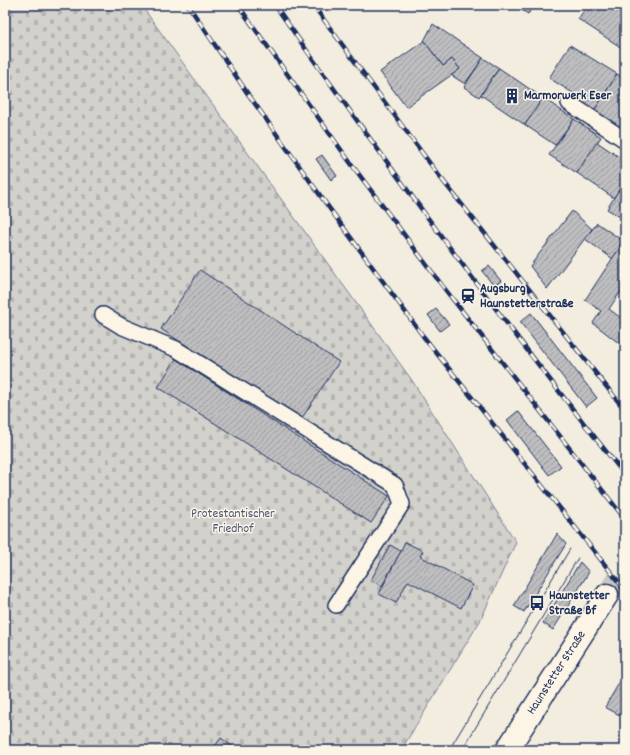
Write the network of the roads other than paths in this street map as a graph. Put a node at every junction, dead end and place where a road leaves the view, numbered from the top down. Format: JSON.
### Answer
{"nodes":[{"id":1,"x":569,"y":103,"type":"dead end"},
{"id":2,"x":625,"y":140,"type":"edge"},
{"id":3,"x":103,"y":315,"type":"dead end"},
{"id":4,"x":607,"y":595,"type":"tunnel mouth"},
{"id":5,"x":336,"y":605,"type":"dead end"},
{"id":6,"x":507,"y":750,"type":"edge"}],
"edges":[{"from":1,"to":2,"type":"lane"},
{"from":3,"to":5,"type":"lane"},
{"from":4,"to":6,"type":"main road","name":"Haunstetter Straße"}]}
